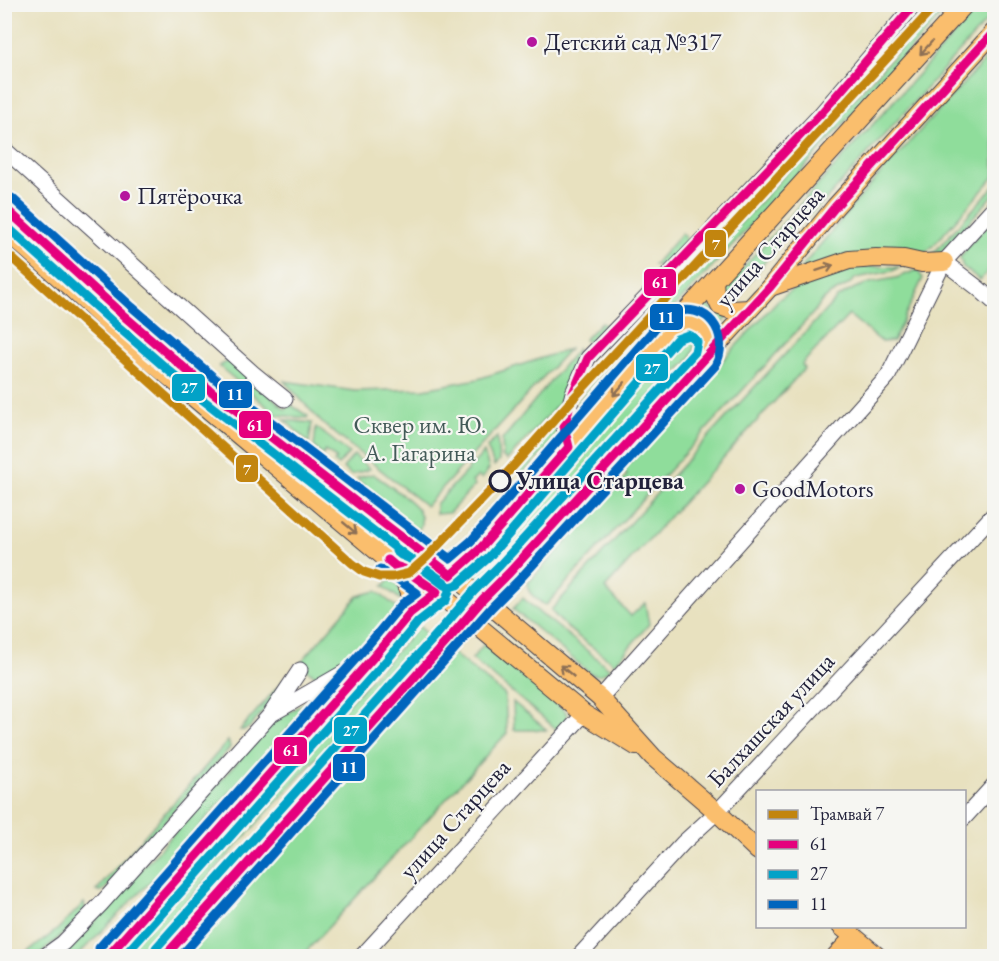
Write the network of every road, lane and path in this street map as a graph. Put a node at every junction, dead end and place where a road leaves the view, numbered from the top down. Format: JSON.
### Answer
{"nodes":[{"id":1,"x":915,"y":4,"type":"edge"},
{"id":2,"x":965,"y":4,"type":"edge"},
{"id":3,"x":994,"y":32,"type":"edge"},
{"id":4,"x":7,"y":156,"type":"edge"},
{"id":5,"x":4,"y":207,"type":"edge"},
{"id":6,"x":994,"y":207,"type":"edge"},
{"id":7,"x":4,"y":229,"type":"edge"},
{"id":8,"x":944,"y":262,"type":"junction"},
{"id":9,"x":714,"y":280,"type":"junction"},
{"id":10,"x":770,"y":287,"type":"junction"},
{"id":11,"x":994,"y":302,"type":"edge"},
{"id":12,"x":749,"y":309,"type":"junction"},
{"id":13,"x":670,"y":329,"type":"junction"},
{"id":14,"x":128,"y":331,"type":"junction"},
{"id":15,"x":705,"y":358,"type":"junction"},
{"id":16,"x":285,"y":399,"type":"dead end"},
{"id":17,"x":569,"y":447,"type":"junction"},
{"id":18,"x":994,"y":514,"type":"edge"},
{"id":19,"x":395,"y":566,"type":"junction"},
{"id":20,"x":451,"y":575,"type":"junction"},
{"id":21,"x":437,"y":592,"type":"junction"},
{"id":22,"x":483,"y":599,"type":"junction"},
{"id":23,"x":410,"y":613,"type":"junction"},
{"id":24,"x":468,"y":617,"type":"junction"},
{"id":25,"x":377,"y":653,"type":"junction"},
{"id":26,"x":300,"y":670,"type":"dead end"},
{"id":27,"x":600,"y":698,"type":"junction"},
{"id":28,"x":584,"y":714,"type":"junction"},
{"id":29,"x":270,"y":715,"type":"junction"},
{"id":30,"x":653,"y":757,"type":"junction"},
{"id":31,"x":994,"y":785,"type":"edge"},
{"id":32,"x":717,"y":812,"type":"junction"},
{"id":33,"x":966,"y":816,"type":"edge"},
{"id":34,"x":756,"y":849,"type":"edge"},
{"id":35,"x":853,"y":930,"type":"edge"},
{"id":36,"x":45,"y":957,"type":"edge"},
{"id":37,"x":108,"y":957,"type":"edge"},
{"id":38,"x":165,"y":957,"type":"edge"},
{"id":39,"x":362,"y":957,"type":"edge"},
{"id":40,"x":579,"y":957,"type":"edge"},
{"id":41,"x":836,"y":957,"type":"edge"},
{"id":42,"x":877,"y":957,"type":"edge"}],
"edges":[{"from":1,"to":17,"type":"street"},
{"from":2,"to":9,"type":"main road","name":"улица Старцева","one_way":true},
{"from":3,"to":10,"type":"main road","name":"улица Старцева"},
{"from":4,"to":16,"type":"street"},
{"from":5,"to":14,"type":"main road"},
{"from":6,"to":8,"type":"street"},
{"from":7,"to":14,"type":"main road"},
{"from":10,"to":8,"type":"main road","one_way":true},
{"from":8,"to":11,"type":"street"},
{"from":8,"to":27,"type":"street"},
{"from":9,"to":12,"type":"main road"},
{"from":9,"to":13,"type":"main road","name":"улица Старцева"},
{"from":10,"to":12,"type":"main road","name":"улица Старцева"},
{"from":12,"to":15,"type":"main road","name":"улица Старцева"},
{"from":13,"to":15,"type":"main road"},
{"from":13,"to":17,"type":"main road","name":"улица Старцева","one_way":true},
{"from":14,"to":19,"type":"main road","one_way":true},
{"from":14,"to":20,"type":"main road"},
{"from":15,"to":22,"type":"main road","name":"улица Старцева"},
{"from":17,"to":20,"type":"main road","name":"улица Старцева"},
{"from":18,"to":32,"type":"street","name":"Балхашская улица"},
{"from":19,"to":21,"type":"main road"},
{"from":19,"to":23,"type":"main road"},
{"from":20,"to":21,"type":"main road","name":"улица Старцева"},
{"from":20,"to":22,"type":"main road"},
{"from":21,"to":23,"type":"main road"},
{"from":21,"to":24,"type":"main road"},
{"from":22,"to":24,"type":"main road","name":"улица Старцева"},
{"from":27,"to":22,"type":"main road","one_way":true},
{"from":23,"to":25,"type":"main road"},
{"from":24,"to":28,"type":"main road"},
{"from":24,"to":38,"type":"main road"},
{"from":25,"to":29,"type":"street"},
{"from":25,"to":37,"type":"main road"},
{"from":26,"to":29,"type":"street"},
{"from":27,"to":30,"type":"main road"},
{"from":28,"to":30,"type":"main road"},
{"from":28,"to":39,"type":"street","name":"улица Старцева"},
{"from":29,"to":36,"type":"street"},
{"from":30,"to":32,"type":"main road"},
{"from":31,"to":33,"type":"street"},
{"from":32,"to":34,"type":"main road"},
{"from":32,"to":40,"type":"street","name":"Балхашская улица"},
{"from":35,"to":41,"type":"main road"},
{"from":35,"to":42,"type":"main road"}]}
